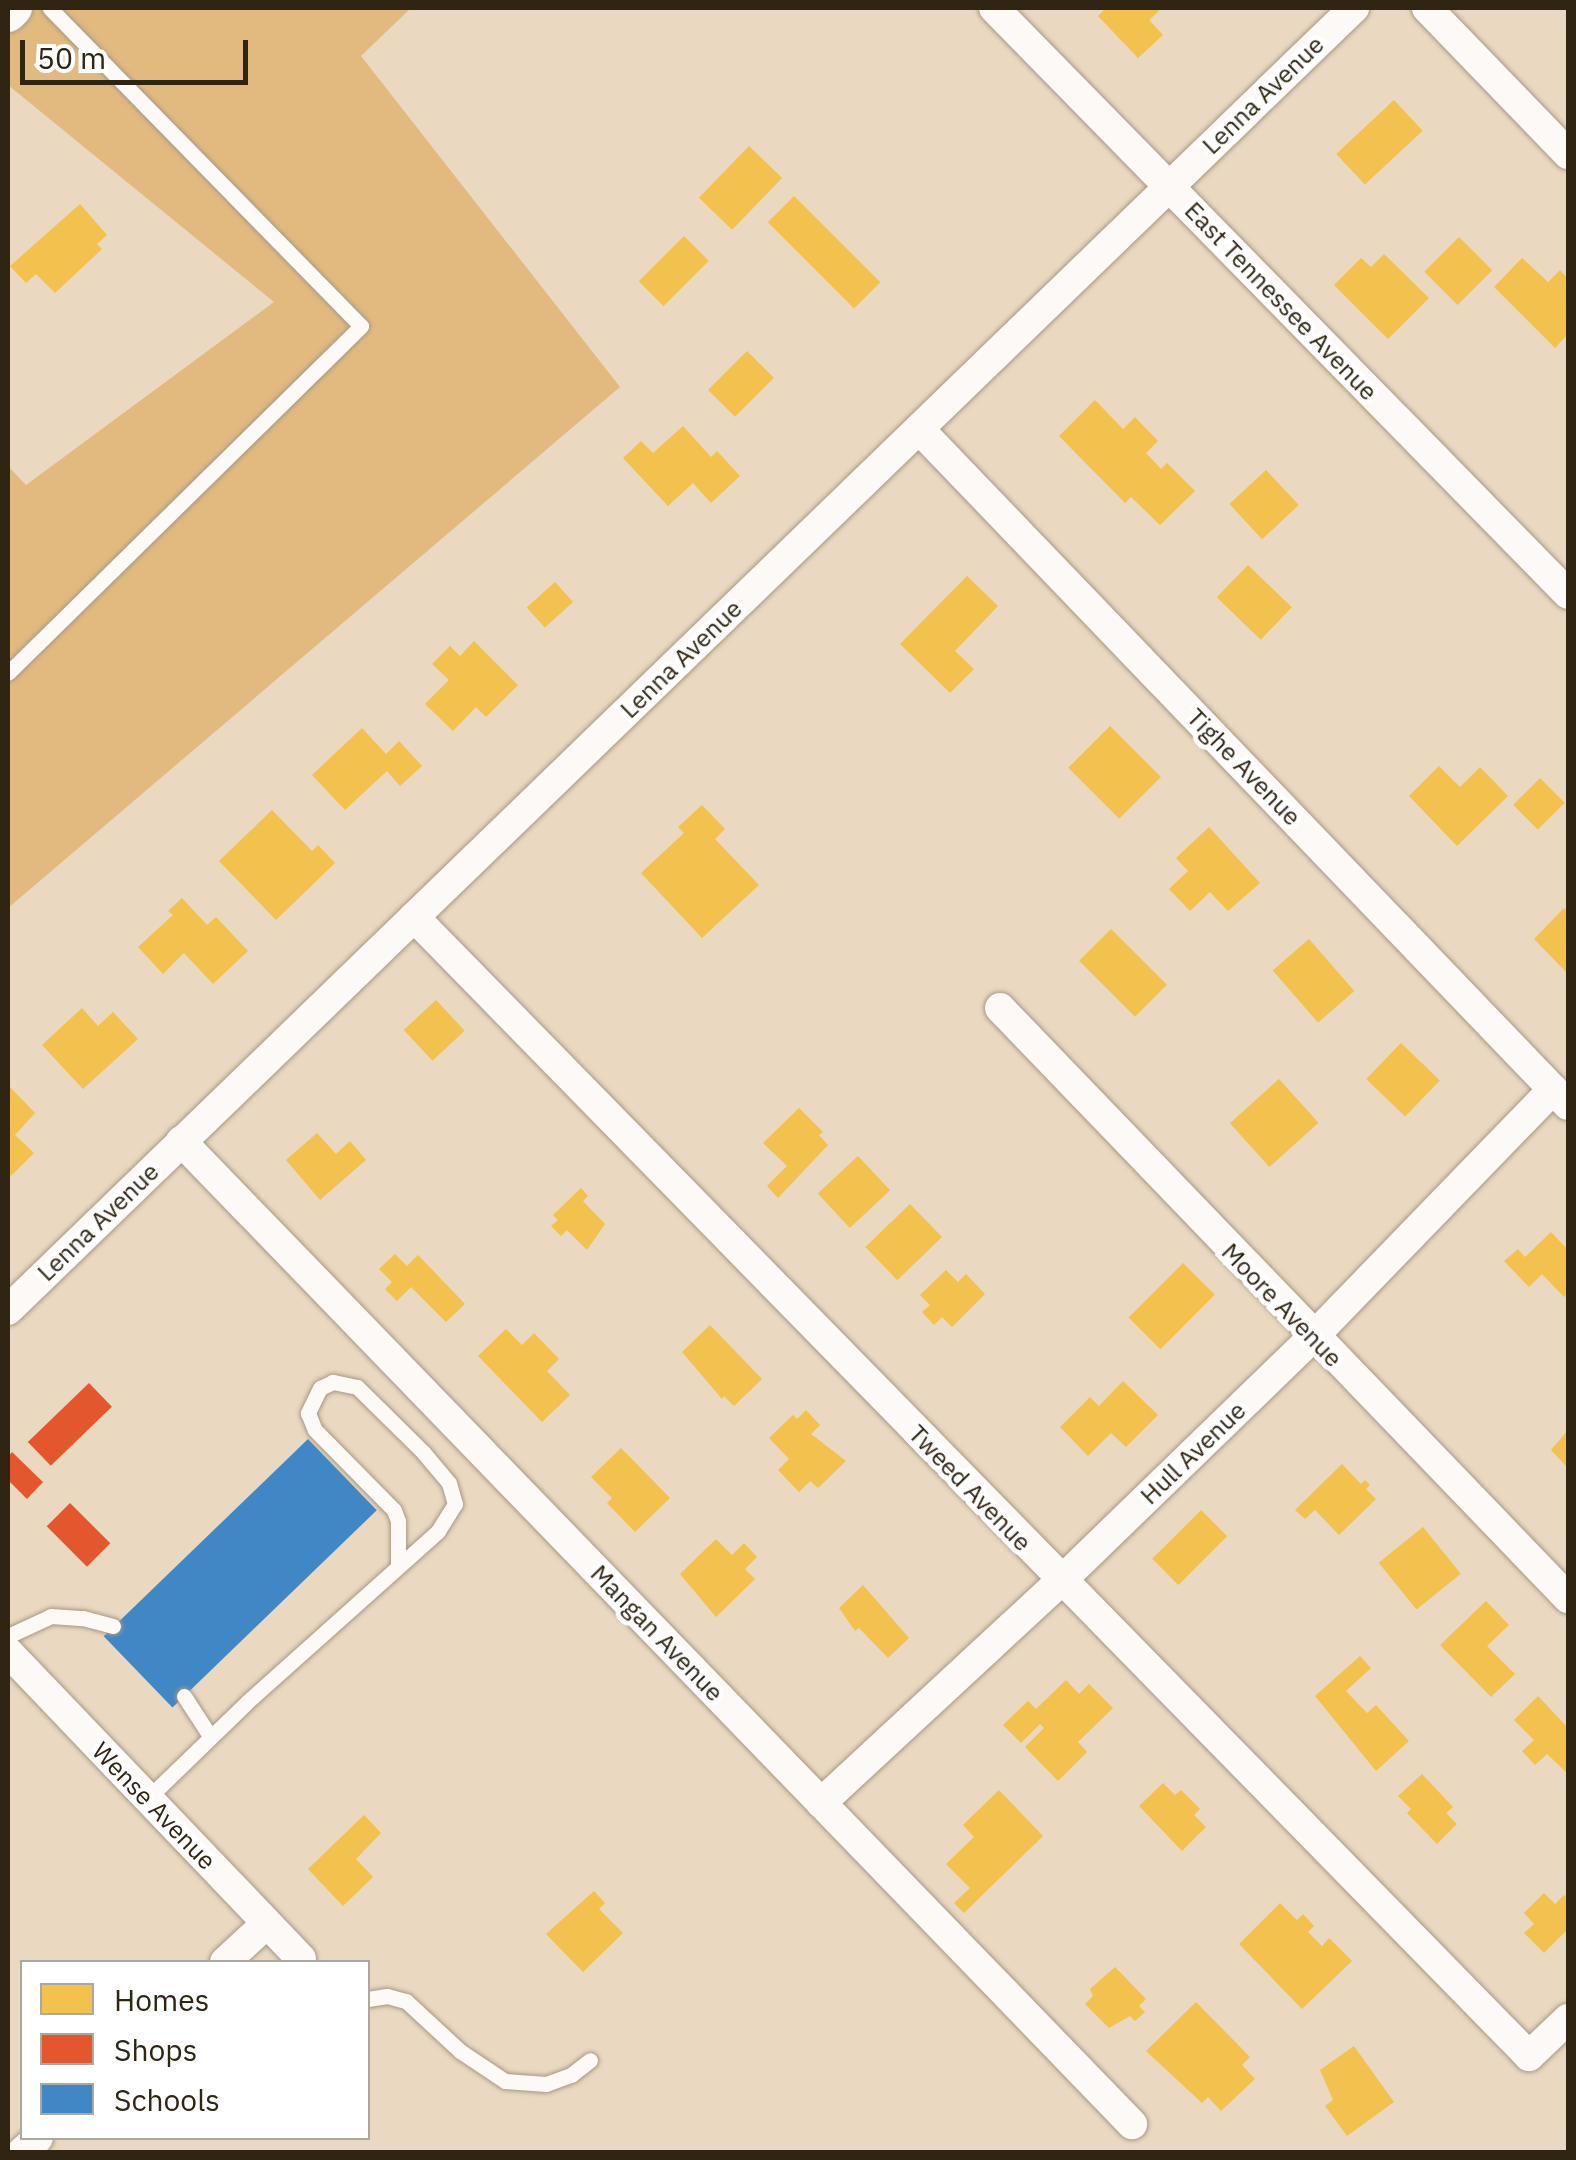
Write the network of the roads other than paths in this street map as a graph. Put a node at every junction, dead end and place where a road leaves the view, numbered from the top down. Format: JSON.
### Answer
{"nodes":[{"id":1,"x":13,"y":8,"type":"edge"},
{"id":2,"x":50,"y":8,"type":"edge"},
{"id":3,"x":994,"y":8,"type":"edge"},
{"id":4,"x":1354,"y":8,"type":"edge"},
{"id":5,"x":1427,"y":8,"type":"edge"},
{"id":6,"x":8,"y":13,"type":"edge"},
{"id":7,"x":1568,"y":154,"type":"edge"},
{"id":8,"x":1169,"y":186,"type":"junction"},
{"id":9,"x":919,"y":429,"type":"junction"},
{"id":10,"x":1568,"y":594,"type":"edge"},
{"id":11,"x":8,"y":673,"type":"edge"},
{"id":12,"x":414,"y":917,"type":"junction"},
{"id":13,"x":1000,"y":1008,"type":"dead end"},
{"id":14,"x":1561,"y":1097,"type":"edge"},
{"id":15,"x":181,"y":1141,"type":"junction"},
{"id":16,"x":8,"y":1310,"type":"edge"},
{"id":17,"x":1312,"y":1337,"type":"junction"},
{"id":18,"x":398,"y":1566,"type":"junction"},
{"id":19,"x":1061,"y":1581,"type":"junction"},
{"id":20,"x":1568,"y":1598,"type":"edge"},
{"id":21,"x":114,"y":1626,"type":"dead end"},
{"id":22,"x":8,"y":1636,"type":"edge"},
{"id":23,"x":8,"y":1652,"type":"edge"},
{"id":24,"x":184,"y":1696,"type":"dead end"},
{"id":25,"x":210,"y":1736,"type":"junction"},
{"id":26,"x":147,"y":1799,"type":"junction"},
{"id":27,"x":821,"y":1803,"type":"junction"},
{"id":28,"x":266,"y":1924,"type":"junction"},
{"id":29,"x":227,"y":1960,"type":"edge"},
{"id":30,"x":302,"y":1960,"type":"edge"},
{"id":31,"x":370,"y":1999,"type":"edge"},
{"id":32,"x":1568,"y":2019,"type":"edge"},
{"id":33,"x":590,"y":2060,"type":"dead end"},
{"id":34,"x":1132,"y":2124,"type":"dead end"}],
"edges":[{"from":1,"to":6,"type":"street"},
{"from":2,"to":11,"type":"lane"},
{"from":3,"to":8,"type":"street","name":"East Tennessee Avenue"},
{"from":4,"to":8,"type":"street","name":"Lenna Avenue"},
{"from":5,"to":7,"type":"street"},
{"from":8,"to":9,"type":"street","name":"Lenna Avenue"},
{"from":8,"to":10,"type":"street","name":"East Tennessee Avenue"},
{"from":9,"to":12,"type":"street","name":"Lenna Avenue"},
{"from":9,"to":14,"type":"street","name":"Tighe Avenue"},
{"from":12,"to":15,"type":"street","name":"Lenna Avenue"},
{"from":12,"to":19,"type":"street","name":"Tweed Avenue"},
{"from":13,"to":17,"type":"street","name":"Moore Avenue"},
{"from":14,"to":17,"type":"street","name":"Hull Avenue"},
{"from":15,"to":16,"type":"street","name":"Lenna Avenue"},
{"from":15,"to":27,"type":"street","name":"Mangan Avenue"},
{"from":17,"to":19,"type":"street","name":"Hull Avenue"},
{"from":17,"to":20,"type":"street","name":"Moore Avenue"},
{"from":18,"to":18,"type":"lane"},
{"from":18,"to":25,"type":"lane"},
{"from":19,"to":27,"type":"street","name":"Hull Avenue"},
{"from":19,"to":32,"type":"street","name":"Tweed Avenue"},
{"from":21,"to":22,"type":"lane"},
{"from":23,"to":26,"type":"street","name":"Wense Avenue"},
{"from":24,"to":25,"type":"lane"},
{"from":25,"to":26,"type":"lane"},
{"from":26,"to":28,"type":"street","name":"Wense Avenue"},
{"from":27,"to":34,"type":"street","name":"Mangan Avenue"},
{"from":28,"to":29,"type":"street"},
{"from":28,"to":30,"type":"street","name":"Wense Avenue"},
{"from":31,"to":33,"type":"lane"}]}
